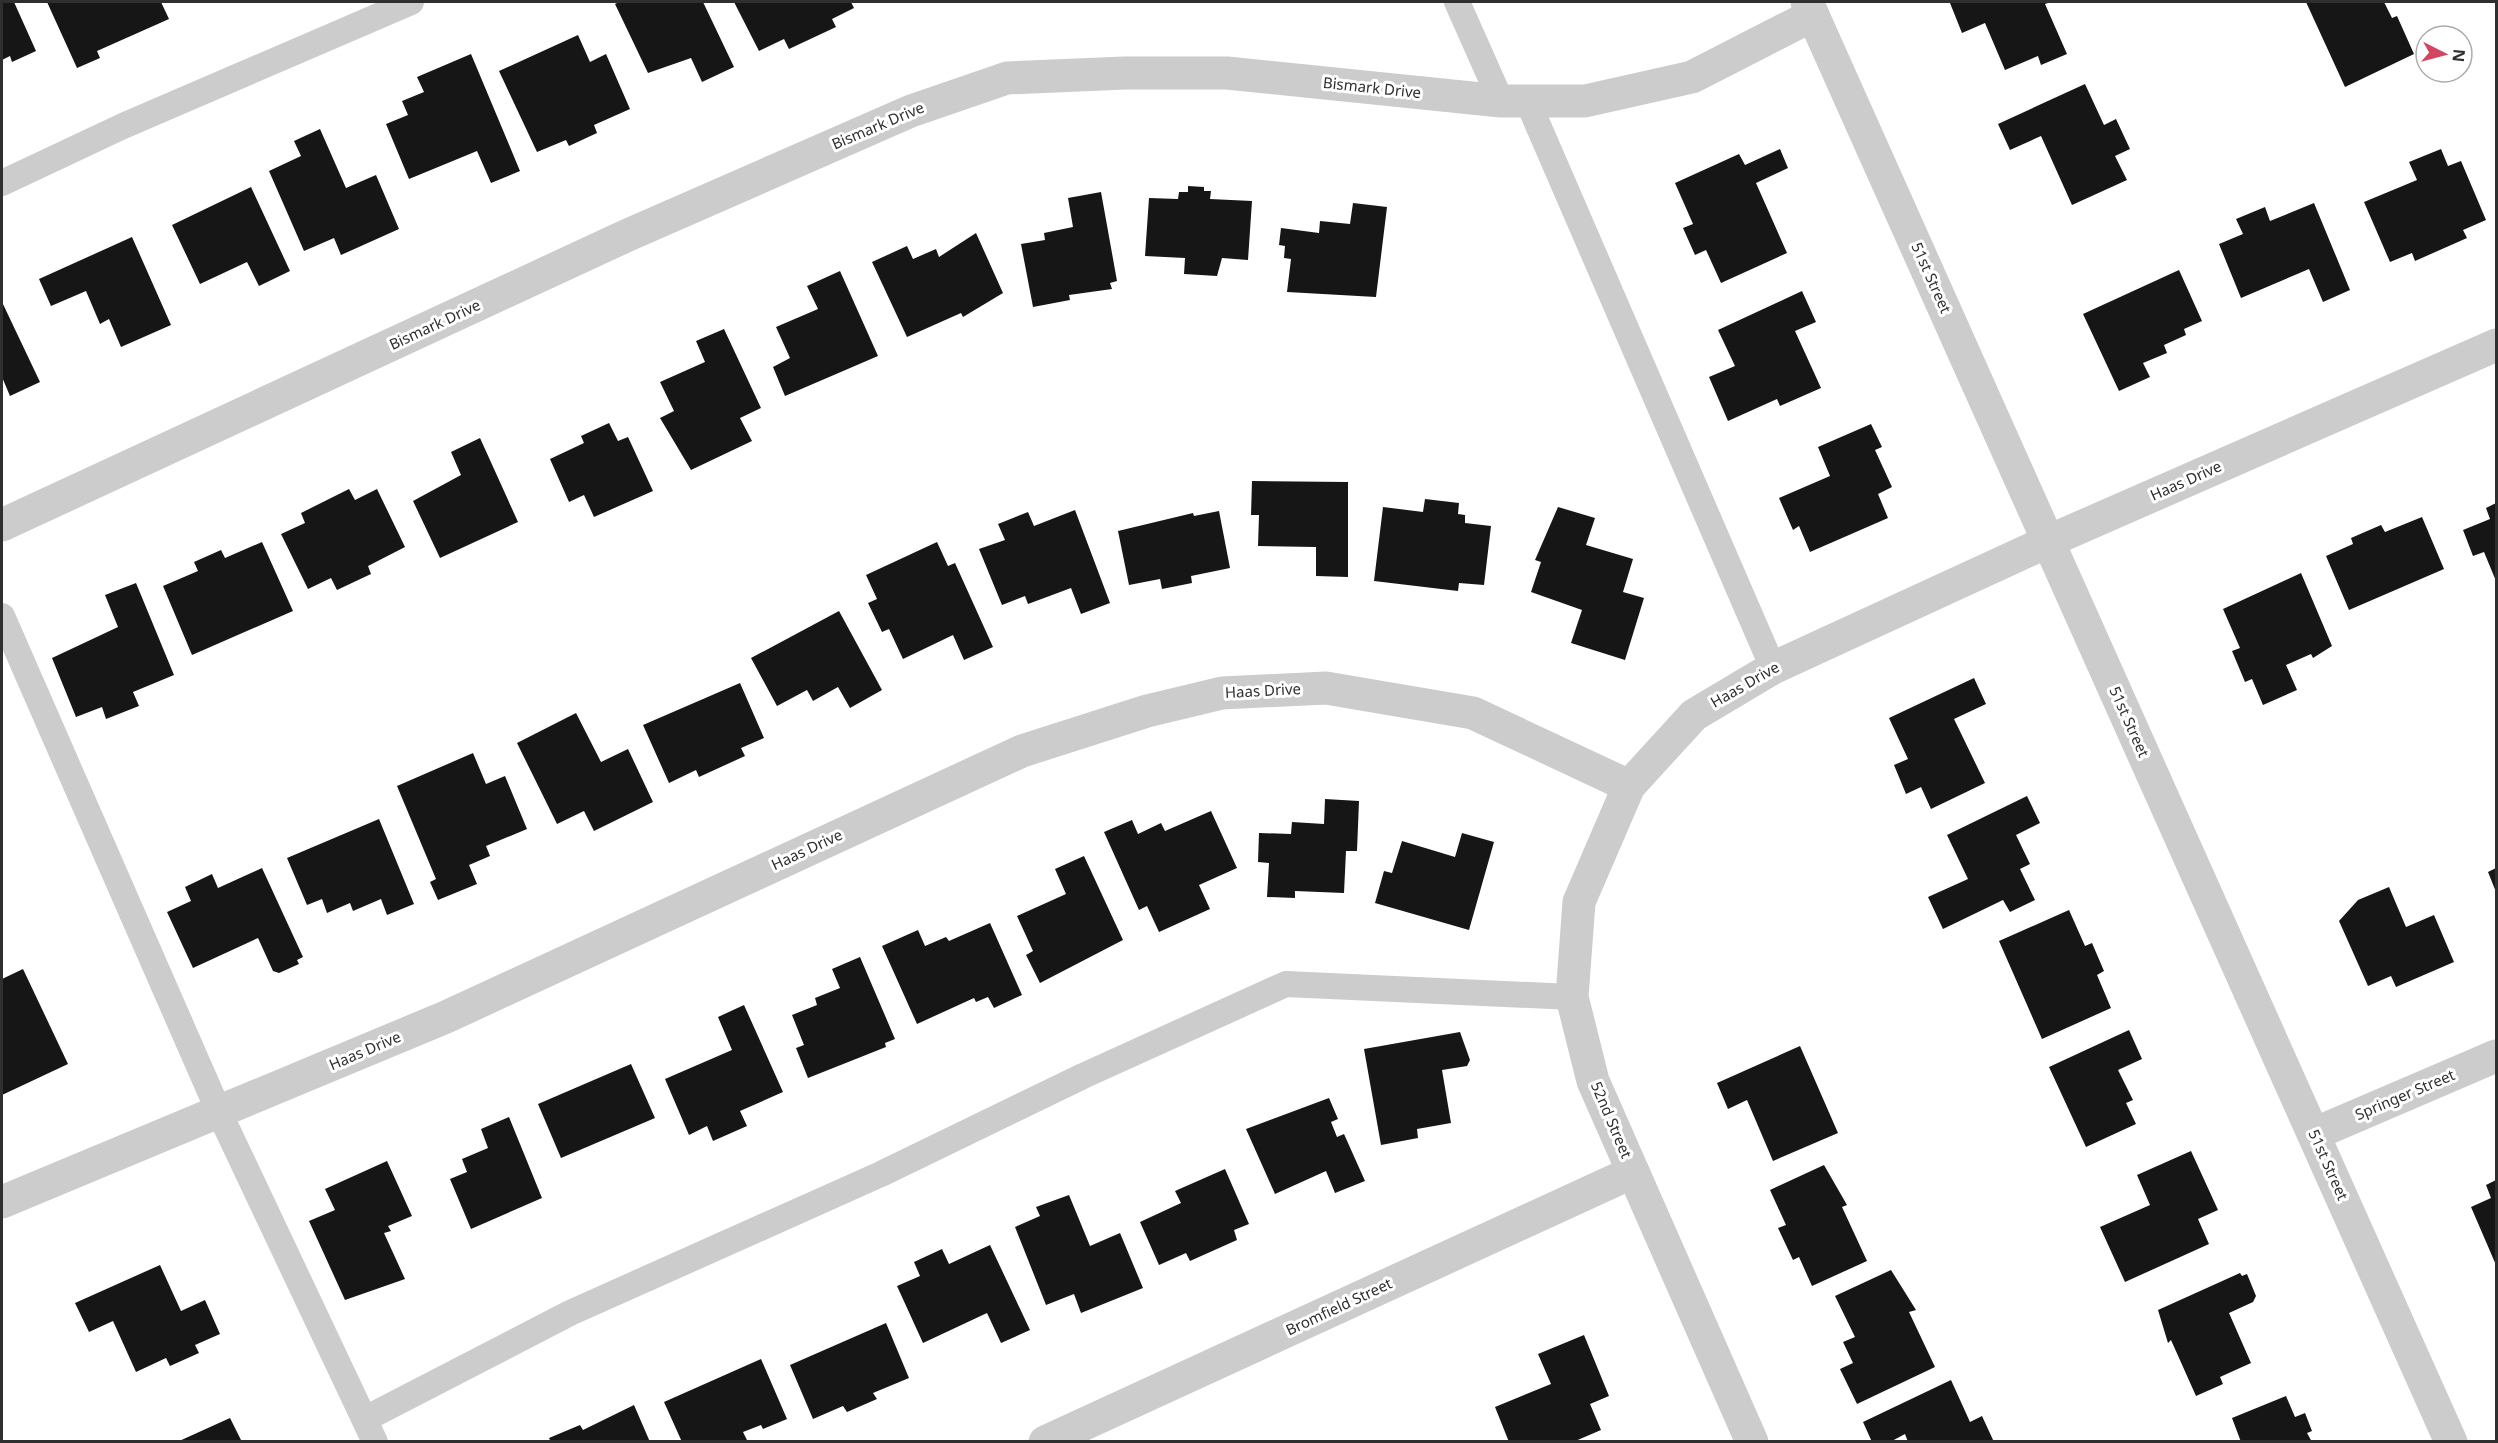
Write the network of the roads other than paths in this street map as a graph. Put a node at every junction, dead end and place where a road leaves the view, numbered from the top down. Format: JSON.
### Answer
{"nodes":[{"id":1,"x":411,"y":2,"type":"edge"},
{"id":2,"x":1457,"y":2,"type":"edge"},
{"id":3,"x":1810,"y":8,"type":"edge"},
{"id":4,"x":1515,"y":101,"type":"junction"},
{"id":5,"x":2,"y":183,"type":"edge"},
{"id":6,"x":2496,"y":345,"type":"edge"},
{"id":7,"x":2,"y":525,"type":"edge"},
{"id":8,"x":2049,"y":541,"type":"junction"},
{"id":9,"x":2,"y":616,"type":"edge"},
{"id":10,"x":1773,"y":668,"type":"junction"},
{"id":11,"x":1629,"y":786,"type":"junction"},
{"id":12,"x":1572,"y":997,"type":"junction"},
{"id":13,"x":2496,"y":1056,"type":"edge"},
{"id":14,"x":219,"y":1112,"type":"junction"},
{"id":15,"x":2314,"y":1134,"type":"junction"},
{"id":16,"x":1633,"y":1172,"type":"junction"},
{"id":17,"x":2,"y":1202,"type":"edge"},
{"id":18,"x":370,"y":1430,"type":"edge"},
{"id":19,"x":1045,"y":1442,"type":"edge"},
{"id":20,"x":1752,"y":1442,"type":"edge"},
{"id":21,"x":2451,"y":1442,"type":"edge"}],
"edges":[{"from":1,"to":5,"type":"lane"},
{"from":2,"to":4,"type":"lane"},
{"from":3,"to":4,"type":"street","name":"Bismark Drive"},
{"from":3,"to":8,"type":"street","name":"51st Street"},
{"from":4,"to":7,"type":"street","name":"Bismark Drive"},
{"from":4,"to":10,"type":"lane"},
{"from":6,"to":8,"type":"street","name":"Haas Drive"},
{"from":8,"to":10,"type":"street","name":"Haas Drive"},
{"from":8,"to":15,"type":"street","name":"51st Street"},
{"from":9,"to":14,"type":"lane"},
{"from":10,"to":11,"type":"street","name":"Haas Drive"},
{"from":11,"to":12,"type":"street","name":"52nd Street"},
{"from":11,"to":14,"type":"street","name":"Haas Drive"},
{"from":12,"to":16,"type":"street","name":"52nd Street"},
{"from":12,"to":18,"type":"lane"},
{"from":13,"to":15,"type":"street","name":"Springer Street"},
{"from":14,"to":17,"type":"street","name":"Haas Drive"},
{"from":14,"to":18,"type":"lane"},
{"from":15,"to":21,"type":"street","name":"51st Street"},
{"from":16,"to":19,"type":"street","name":"Bromfield Street"},
{"from":16,"to":20,"type":"street","name":"52nd Street"}]}
